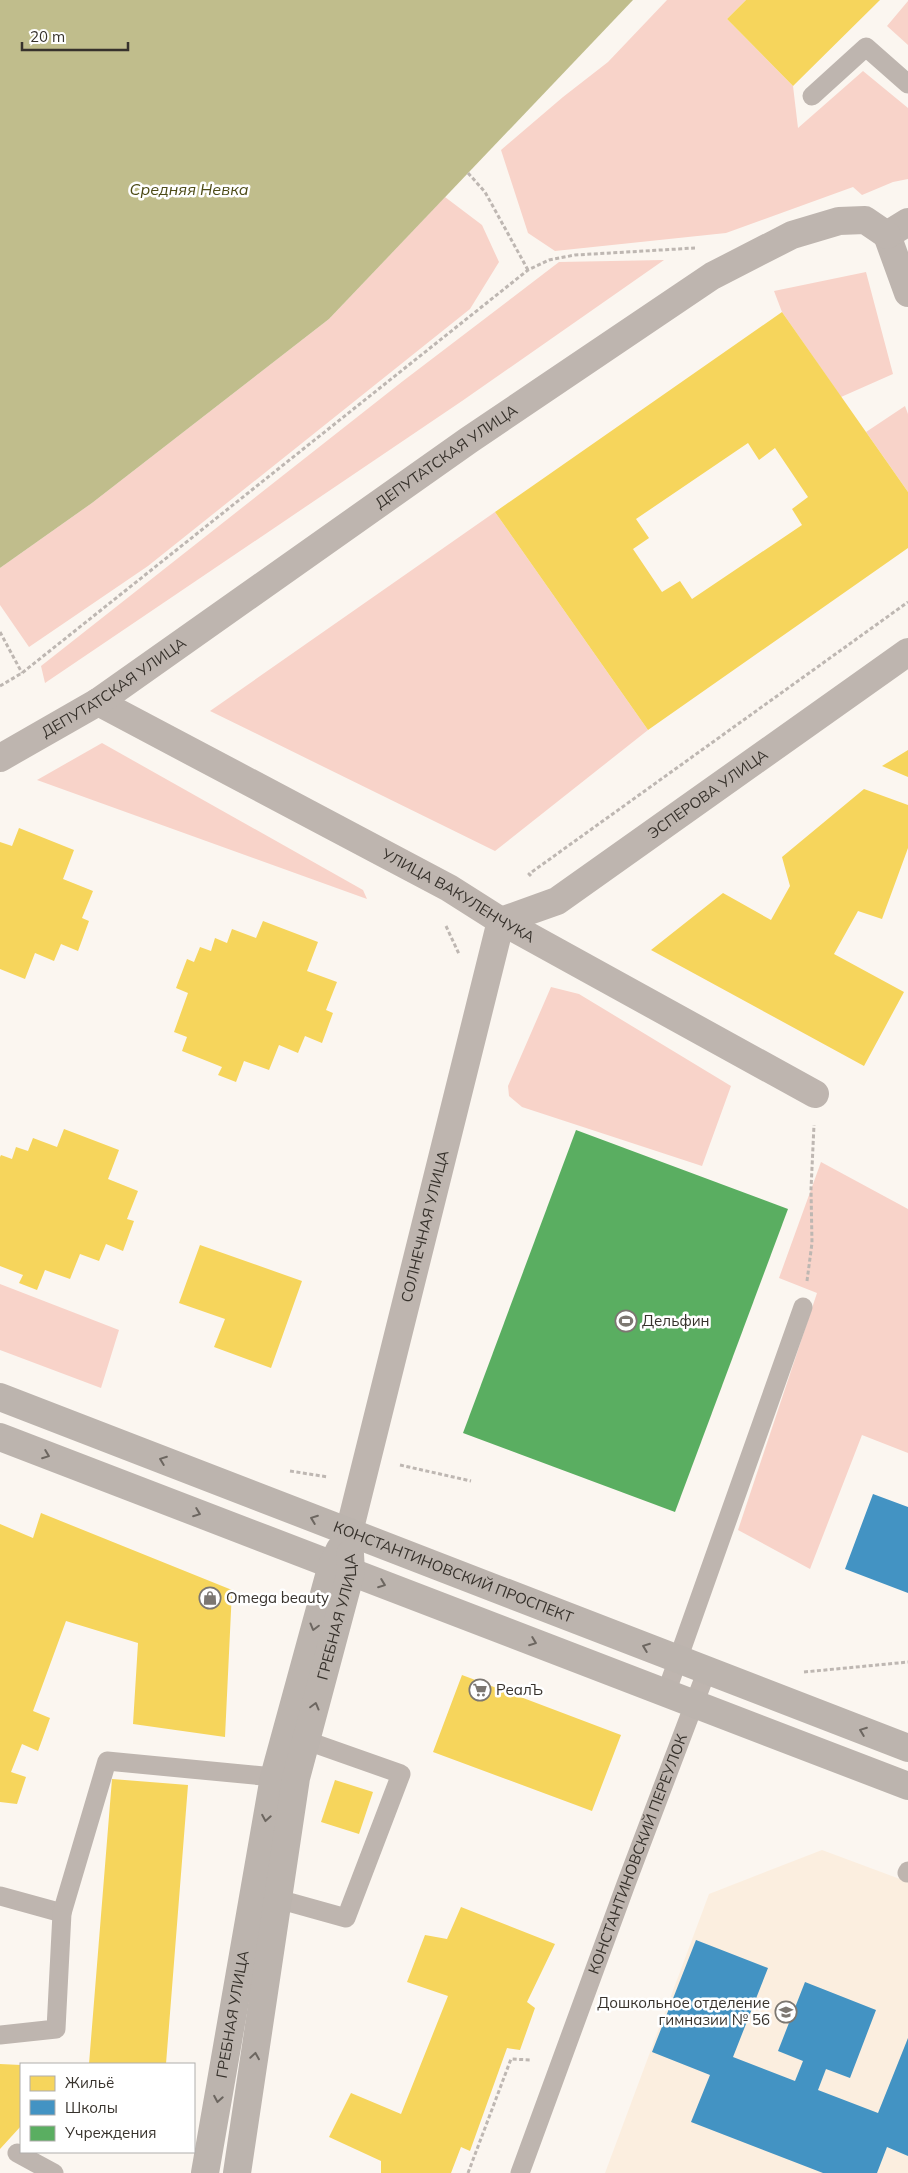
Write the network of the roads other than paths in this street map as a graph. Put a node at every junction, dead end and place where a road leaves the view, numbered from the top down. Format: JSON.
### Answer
{"nodes":[{"id":1,"x":908,"y":84,"type":"edge"},
{"id":2,"x":812,"y":96,"type":"dead end"},
{"id":3,"x":897,"y":228,"type":"edge"},
{"id":4,"x":908,"y":293,"type":"edge"},
{"id":5,"x":908,"y":652,"type":"edge"},
{"id":6,"x":98,"y":702,"type":"junction"},
{"id":7,"x":0,"y":758,"type":"edge"},
{"id":8,"x":501,"y":921,"type":"junction"},
{"id":9,"x":815,"y":1094,"type":"road end"},
{"id":10,"x":802,"y":1307,"type":"road end"},
{"id":11,"x":0,"y":1397,"type":"edge"},
{"id":12,"x":0,"y":1437,"type":"edge"},
{"id":13,"x":349,"y":1532,"type":"junction"},
{"id":14,"x":342,"y":1568,"type":"junction"},
{"id":15,"x":677,"y":1659,"type":"junction"},
{"id":16,"x":707,"y":1670,"type":"junction"},
{"id":17,"x":666,"y":1693,"type":"junction"},
{"id":18,"x":694,"y":1704,"type":"junction"},
{"id":19,"x":316,"y":1744,"type":"dead end"},
{"id":20,"x":908,"y":1748,"type":"edge"},
{"id":21,"x":285,"y":1778,"type":"junction"},
{"id":22,"x":908,"y":1786,"type":"edge"},
{"id":23,"x":266,"y":1895,"type":"junction"},
{"id":24,"x":0,"y":1896,"type":"edge"},
{"id":25,"x":62,"y":1913,"type":"junction"},
{"id":26,"x":0,"y":2035,"type":"edge"},
{"id":27,"x":17,"y":2153,"type":"dead end"},
{"id":28,"x":54,"y":2173,"type":"edge"},
{"id":29,"x":205,"y":2173,"type":"edge"},
{"id":30,"x":237,"y":2173,"type":"edge"},
{"id":31,"x":520,"y":2173,"type":"edge"}],
"edges":[{"from":1,"to":2,"type":"lane"},
{"from":3,"to":4,"type":"street"},
{"from":3,"to":6,"type":"street","name":"ДЕПУТАТСКАЯ УЛИЦА"},
{"from":5,"to":8,"type":"street","name":"ЭСПЕРОВА УЛИЦА"},
{"from":6,"to":7,"type":"street","name":"ДЕПУТАТСКАЯ УЛИЦА"},
{"from":6,"to":8,"type":"street","name":"УЛИЦА ВАКУЛЕНЧУКА"},
{"from":8,"to":9,"type":"street","name":"УЛИЦА ВАКУЛЕНЧУКА"},
{"from":8,"to":13,"type":"street","name":"СОЛНЕЧНАЯ УЛИЦА"},
{"from":10,"to":15,"type":"lane"},
{"from":13,"to":11,"type":"street","name":"КОНСТАНТИНОВСКИЙ ПРОСПЕКТ","one_way":true},
{"from":12,"to":14,"type":"street","one_way":true},
{"from":13,"to":14,"type":"street","name":"ГРЕБНАЯ УЛИЦА"},
{"from":15,"to":13,"type":"street","name":"КОНСТАНТИНОВСКИЙ ПРОСПЕКТ","one_way":true},
{"from":14,"to":17,"type":"street","one_way":true},
{"from":14,"to":21,"type":"street","name":"ГРЕБНАЯ УЛИЦА"},
{"from":15,"to":16,"type":"street","name":"КОНСТАНТИНОВСКИЙ ПРОСПЕКТ"},
{"from":15,"to":17,"type":"lane"},
{"from":16,"to":18,"type":"lane","name":"КОНСТАНТИНОВСКИЙ ПЕРЕУЛОК"},
{"from":20,"to":16,"type":"street","name":"КОНСТАНТИНОВСКИЙ ПРОСПЕКТ","one_way":true},
{"from":17,"to":18,"type":"street"},
{"from":18,"to":22,"type":"street"},
{"from":18,"to":31,"type":"lane","name":"КОНСТАНТИНОВСКИЙ ПЕРЕУЛОК"},
{"from":19,"to":23,"type":"lane"},
{"from":21,"to":23,"type":"street","name":"ГРЕБНАЯ УЛИЦА"},
{"from":21,"to":25,"type":"lane"},
{"from":23,"to":29,"type":"street","name":"ГРЕБНАЯ УЛИЦА","one_way":true},
{"from":30,"to":23,"type":"street","name":"ГРЕБНАЯ УЛИЦА","one_way":true},
{"from":24,"to":25,"type":"lane"},
{"from":25,"to":26,"type":"lane"},
{"from":27,"to":28,"type":"lane"}]}
